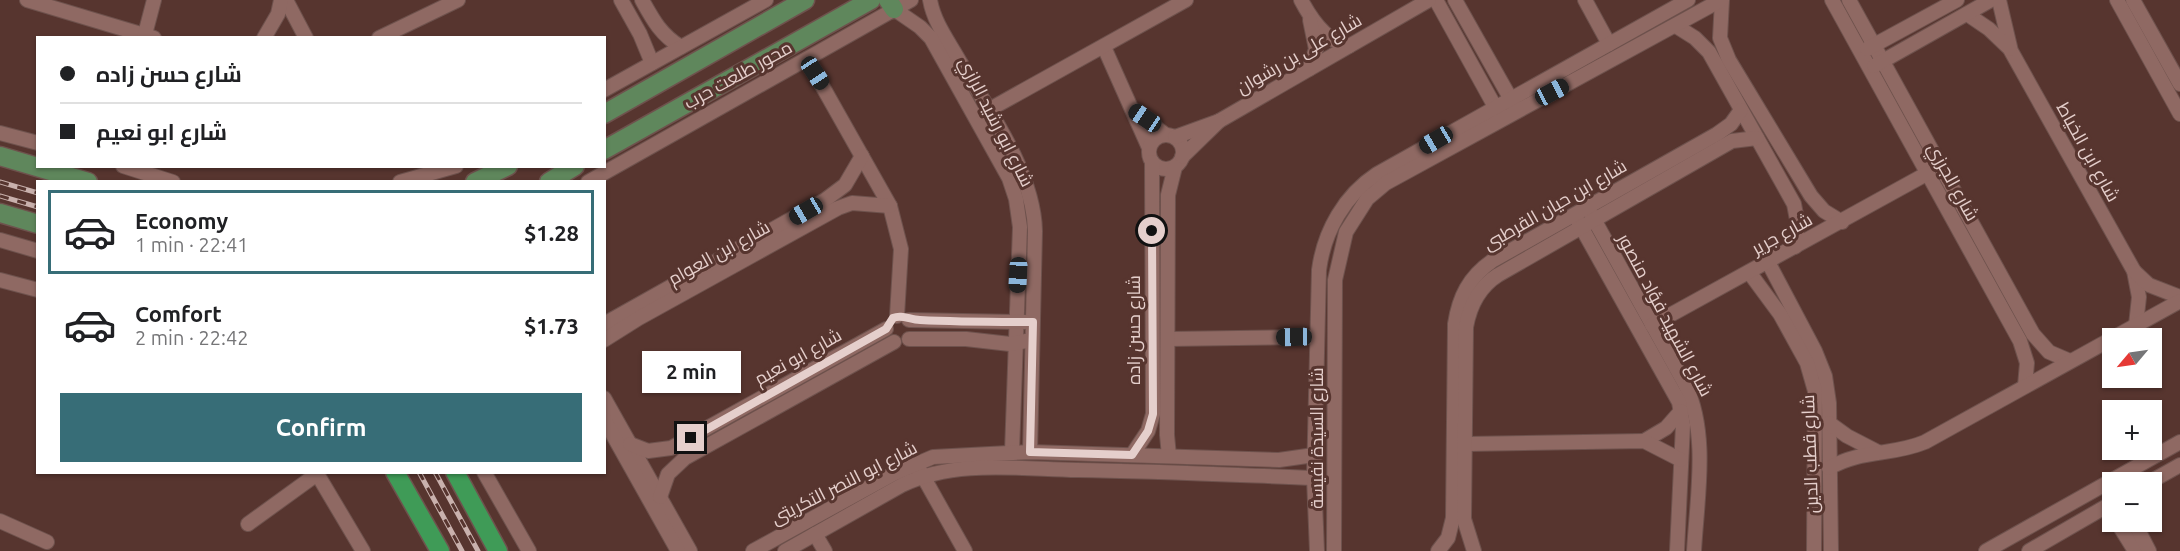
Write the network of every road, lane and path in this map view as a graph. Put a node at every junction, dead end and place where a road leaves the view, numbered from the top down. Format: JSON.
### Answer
{"nodes":[{"id":1,"x":27,"y":0,"type":"edge"},
{"id":2,"x":154,"y":0,"type":"edge"},
{"id":3,"x":281,"y":0,"type":"edge"},
{"id":4,"x":286,"y":0,"type":"edge"},
{"id":5,"x":458,"y":0,"type":"edge"},
{"id":6,"x":621,"y":0,"type":"edge"},
{"id":7,"x":642,"y":0,"type":"edge"},
{"id":8,"x":766,"y":0,"type":"edge"},
{"id":9,"x":805,"y":0,"type":"edge"},
{"id":10,"x":871,"y":0,"type":"edge"},
{"id":11,"x":911,"y":0,"type":"edge"},
{"id":12,"x":930,"y":0,"type":"edge"},
{"id":13,"x":1186,"y":0,"type":"edge"},
{"id":14,"x":1301,"y":0,"type":"edge"},
{"id":15,"x":1429,"y":0,"type":"edge"},
{"id":16,"x":1436,"y":0,"type":"edge"},
{"id":17,"x":1455,"y":0,"type":"edge"},
{"id":18,"x":1585,"y":0,"type":"edge"},
{"id":19,"x":1688,"y":0,"type":"edge"},
{"id":20,"x":1721,"y":0,"type":"edge"},
{"id":21,"x":1832,"y":0,"type":"edge"},
{"id":22,"x":1849,"y":0,"type":"edge"},
{"id":23,"x":1957,"y":0,"type":"edge"},
{"id":24,"x":1990,"y":0,"type":"edge"},
{"id":25,"x":1999,"y":0,"type":"edge"},
{"id":26,"x":2117,"y":0,"type":"edge"},
{"id":27,"x":2133,"y":0,"type":"edge"},
{"id":28,"x":891,"y":5,"type":"edge"},
{"id":29,"x":781,"y":6,"type":"edge"},
{"id":30,"x":1967,"y":14,"type":"junction"},
{"id":31,"x":1309,"y":15,"type":"junction"},
{"id":32,"x":110,"y":25,"type":"junction"},
{"id":33,"x":1676,"y":26,"type":"junction"},
{"id":34,"x":118,"y":36,"type":"edge"},
{"id":35,"x":148,"y":36,"type":"edge"},
{"id":36,"x":265,"y":36,"type":"edge"},
{"id":37,"x":305,"y":36,"type":"edge"},
{"id":38,"x":383,"y":36,"type":"edge"},
{"id":39,"x":1609,"y":44,"type":"junction"},
{"id":40,"x":1874,"y":45,"type":"junction"},
{"id":41,"x":1349,"y":46,"type":"junction"},
{"id":42,"x":681,"y":47,"type":"junction"},
{"id":43,"x":1104,"y":47,"type":"junction"},
{"id":44,"x":2012,"y":51,"type":"junction"},
{"id":45,"x":1861,"y":52,"type":"junction"},
{"id":46,"x":807,"y":59,"type":"junction"},
{"id":47,"x":652,"y":63,"type":"junction"},
{"id":48,"x":1876,"y":65,"type":"junction"},
{"id":49,"x":1309,"y":69,"type":"junction"},
{"id":50,"x":2180,"y":84,"type":"edge"},
{"id":51,"x":606,"y":89,"type":"edge"},
{"id":52,"x":1510,"y":98,"type":"junction"},
{"id":53,"x":1495,"y":106,"type":"junction"},
{"id":54,"x":1132,"y":109,"type":"junction"},
{"id":55,"x":989,"y":110,"type":"junction"},
{"id":56,"x":1741,"y":110,"type":"junction"},
{"id":57,"x":1517,"y":111,"type":"junction"},
{"id":58,"x":606,"y":113,"type":"edge"},
{"id":59,"x":2180,"y":114,"type":"edge"},
{"id":60,"x":976,"y":117,"type":"junction"},
{"id":61,"x":1501,"y":119,"type":"junction"},
{"id":62,"x":1219,"y":121,"type":"junction"},
{"id":63,"x":0,"y":133,"type":"edge"},
{"id":64,"x":1170,"y":136,"type":"junction"},
{"id":65,"x":1757,"y":138,"type":"junction"},
{"id":66,"x":36,"y":142,"type":"edge"},
{"id":67,"x":606,"y":149,"type":"edge"},
{"id":68,"x":1150,"y":155,"type":"junction"},
{"id":69,"x":0,"y":156,"type":"edge"},
{"id":70,"x":862,"y":156,"type":"junction"},
{"id":71,"x":1179,"y":162,"type":"junction"},
{"id":72,"x":36,"y":167,"type":"edge"},
{"id":73,"x":41,"y":168,"type":"edge"},
{"id":74,"x":129,"y":168,"type":"edge"},
{"id":75,"x":449,"y":168,"type":"edge"},
{"id":76,"x":504,"y":168,"type":"edge"},
{"id":77,"x":571,"y":168,"type":"edge"},
{"id":78,"x":1928,"y":173,"type":"junction"},
{"id":79,"x":81,"y":180,"type":"edge"},
{"id":80,"x":167,"y":180,"type":"edge"},
{"id":81,"x":407,"y":180,"type":"edge"},
{"id":82,"x":481,"y":180,"type":"edge"},
{"id":83,"x":552,"y":180,"type":"edge"},
{"id":84,"x":592,"y":180,"type":"edge"},
{"id":85,"x":890,"y":206,"type":"junction"},
{"id":86,"x":1587,"y":207,"type":"junction"},
{"id":87,"x":0,"y":213,"type":"edge"},
{"id":88,"x":1574,"y":214,"type":"junction"},
{"id":89,"x":1594,"y":220,"type":"junction"},
{"id":90,"x":1842,"y":222,"type":"junction"},
{"id":91,"x":36,"y":223,"type":"edge"},
{"id":92,"x":1581,"y":227,"type":"junction"},
{"id":93,"x":0,"y":240,"type":"edge"},
{"id":94,"x":1795,"y":247,"type":"junction"},
{"id":95,"x":36,"y":249,"type":"edge"},
{"id":96,"x":1768,"y":262,"type":"junction"},
{"id":97,"x":2134,"y":271,"type":"junction"},
{"id":98,"x":1749,"y":272,"type":"junction"},
{"id":99,"x":0,"y":280,"type":"edge"},
{"id":100,"x":685,"y":286,"type":"junction"},
{"id":101,"x":36,"y":289,"type":"edge"},
{"id":102,"x":2180,"y":299,"type":"edge"},
{"id":103,"x":903,"y":318,"type":"junction"},
{"id":104,"x":1016,"y":322,"type":"junction"},
{"id":105,"x":1033,"y":322,"type":"junction"},
{"id":106,"x":606,"y":323,"type":"edge"},
{"id":107,"x":1652,"y":325,"type":"junction"},
{"id":108,"x":2136,"y":325,"type":"junction"},
{"id":109,"x":886,"y":329,"type":"junction"},
{"id":110,"x":1316,"y":337,"type":"junction"},
{"id":111,"x":606,"y":339,"type":"edge"},
{"id":112,"x":909,"y":339,"type":"junction"},
{"id":113,"x":1168,"y":339,"type":"junction"},
{"id":114,"x":1032,"y":340,"type":"junction"},
{"id":115,"x":894,"y":342,"type":"junction"},
{"id":116,"x":1018,"y":342,"type":"junction"},
{"id":117,"x":2070,"y":361,"type":"junction"},
{"id":118,"x":2025,"y":386,"type":"junction"},
{"id":119,"x":606,"y":402,"type":"edge"},
{"id":120,"x":1681,"y":411,"type":"junction"},
{"id":121,"x":606,"y":423,"type":"edge"},
{"id":122,"x":1829,"y":423,"type":"junction"},
{"id":123,"x":1644,"y":441,"type":"junction"},
{"id":124,"x":2180,"y":442,"type":"edge"},
{"id":125,"x":630,"y":444,"type":"junction"},
{"id":126,"x":1465,"y":444,"type":"junction"},
{"id":127,"x":1682,"y":446,"type":"junction"},
{"id":128,"x":1699,"y":447,"type":"junction"},
{"id":129,"x":1012,"y":452,"type":"junction"},
{"id":130,"x":1030,"y":452,"type":"junction"},
{"id":131,"x":1878,"y":452,"type":"junction"},
{"id":132,"x":1314,"y":454,"type":"junction"},
{"id":133,"x":1132,"y":455,"type":"junction"},
{"id":134,"x":1169,"y":456,"type":"junction"},
{"id":135,"x":1681,"y":460,"type":"junction"},
{"id":136,"x":2180,"y":465,"type":"edge"},
{"id":137,"x":1829,"y":468,"type":"junction"},
{"id":138,"x":919,"y":470,"type":"junction"},
{"id":139,"x":316,"y":474,"type":"edge"},
{"id":140,"x":318,"y":474,"type":"edge"},
{"id":141,"x":456,"y":474,"type":"edge"},
{"id":142,"x":485,"y":474,"type":"edge"},
{"id":143,"x":2162,"y":475,"type":"edge"},
{"id":144,"x":400,"y":476,"type":"edge"},
{"id":145,"x":1314,"y":478,"type":"junction"},
{"id":146,"x":660,"y":497,"type":"junction"},
{"id":147,"x":2102,"y":509,"type":"edge"},
{"id":148,"x":2095,"y":513,"type":"junction"},
{"id":149,"x":2102,"y":515,"type":"edge"},
{"id":150,"x":1459,"y":518,"type":"junction"},
{"id":151,"x":0,"y":521,"type":"edge"},
{"id":152,"x":248,"y":524,"type":"dead end"},
{"id":153,"x":2123,"y":532,"type":"edge"},
{"id":154,"x":2139,"y":532,"type":"edge"},
{"id":155,"x":815,"y":534,"type":"junction"},
{"id":156,"x":46,"y":542,"type":"dead end"},
{"id":157,"x":363,"y":551,"type":"edge"},
{"id":158,"x":440,"y":551,"type":"edge"},
{"id":159,"x":498,"y":551,"type":"edge"},
{"id":160,"x":529,"y":551,"type":"edge"},
{"id":161,"x":678,"y":551,"type":"edge"},
{"id":162,"x":690,"y":551,"type":"edge"},
{"id":163,"x":753,"y":551,"type":"edge"},
{"id":164,"x":786,"y":551,"type":"edge"},
{"id":165,"x":825,"y":551,"type":"edge"},
{"id":166,"x":965,"y":551,"type":"edge"},
{"id":167,"x":1317,"y":551,"type":"edge"},
{"id":168,"x":1334,"y":551,"type":"edge"},
{"id":169,"x":1438,"y":551,"type":"edge"},
{"id":170,"x":1474,"y":551,"type":"edge"},
{"id":171,"x":1677,"y":551,"type":"edge"},
{"id":172,"x":1694,"y":551,"type":"edge"},
{"id":173,"x":1814,"y":551,"type":"edge"},
{"id":174,"x":1831,"y":551,"type":"edge"},
{"id":175,"x":1986,"y":551,"type":"edge"},
{"id":176,"x":2029,"y":551,"type":"edge"},
{"id":177,"x":2135,"y":551,"type":"edge"},
{"id":178,"x":2149,"y":551,"type":"edge"}],
"edges":[{"from":1,"to":32,"type":"street"},
{"from":2,"to":35,"type":"street"},
{"from":3,"to":36,"type":"street"},
{"from":4,"to":37,"type":"street"},
{"from":5,"to":38,"type":"street"},
{"from":6,"to":47,"type":"street"},
{"from":7,"to":42,"type":"street"},
{"from":8,"to":42,"type":"street"},
{"from":9,"to":29,"type":"main road","name":"محور طلعت حرب"},
{"from":10,"to":67,"type":"main road","name":"محور طلعت حرب"},
{"from":11,"to":28,"type":"street"},
{"from":12,"to":55,"type":"street","name":"شارع ابو رشيد الرازي"},
{"from":13,"to":43,"type":"street"},
{"from":14,"to":31,"type":"street"},
{"from":15,"to":41,"type":"street","name":"شارع على بن رشوان"},
{"from":16,"to":53,"type":"street"},
{"from":17,"to":52,"type":"street"},
{"from":18,"to":39,"type":"street"},
{"from":19,"to":39,"type":"street","name":"شارع السيدة نفيسة"},
{"from":20,"to":33,"type":"street","name":"شارع السيدة نفيسة"},
{"from":20,"to":90,"type":"street"},
{"from":21,"to":45,"type":"street","name":"شارع الجرزي"},
{"from":22,"to":40,"type":"street","name":"شارع الجرزي"},
{"from":23,"to":40,"type":"street"},
{"from":24,"to":30,"type":"street"},
{"from":25,"to":44,"type":"street","name":"شارع ابن الخياط"},
{"from":26,"to":59,"type":"street"},
{"from":27,"to":50,"type":"street"},
{"from":28,"to":46,"type":"street"},
{"from":28,"to":60,"type":"street","name":"شارع ابو رشيد الرازي"},
{"from":29,"to":58,"type":"main road","name":"محور طلعت حرب"},
{"from":30,"to":44,"type":"street","name":"شارع ابن الخياط"},
{"from":30,"to":48,"type":"street"},
{"from":31,"to":41,"type":"street"},
{"from":31,"to":49,"type":"street"},
{"from":32,"to":34,"type":"street"},
{"from":32,"to":35,"type":"street"},
{"from":33,"to":56,"type":"street"},
{"from":33,"to":57,"type":"street","name":"شارع السيدة نفيسة"},
{"from":39,"to":52,"type":"street","name":"شارع السيدة نفيسة"},
{"from":40,"to":45,"type":"street"},
{"from":40,"to":48,"type":"street","name":"شارع الجرزي"},
{"from":41,"to":49,"type":"street","name":"شارع على بن رشوان"},
{"from":42,"to":47,"type":"street"},
{"from":43,"to":54,"type":"street","name":"شارع حسن زاده"},
{"from":43,"to":55,"type":"street"},
{"from":44,"to":97,"type":"street","name":"شارع ابن الخياط"},
{"from":45,"to":48,"type":"street","name":"شارع الجرزي"},
{"from":46,"to":70,"type":"street"},
{"from":46,"to":84,"type":"street"},
{"from":47,"to":51,"type":"street"},
{"from":48,"to":78,"type":"street","name":"شارع الجرزي"},
{"from":48,"to":117,"type":"street","name":"شارع الجرزي"},
{"from":49,"to":62,"type":"street","name":"شارع على بن رشوان"},
{"from":52,"to":53,"type":"street","name":"شارع السيدة نفيسة"},
{"from":52,"to":57,"type":"street"},
{"from":53,"to":61,"type":"street"},
{"from":53,"to":110,"type":"street","name":"شارع السيدة نفيسة"},
{"from":54,"to":64,"type":"street","name":"شارع حسن زاده"},
{"from":54,"to":68,"type":"street","name":"شارع حسن زاده"},
{"from":55,"to":60,"type":"street"},
{"from":55,"to":105,"type":"street","name":"شارع ابو رشيد الرازي"},
{"from":56,"to":65,"type":"street"},
{"from":56,"to":86,"type":"street","name":"شارع ابن حيان القرطبى"},
{"from":57,"to":61,"type":"street","name":"شارع السيدة نفيسة"},
{"from":60,"to":104,"type":"street","name":"شارع ابو رشيد الرازي"},
{"from":61,"to":168,"type":"street","name":"شارع السيدة نفيسة"},
{"from":62,"to":64,"type":"street","name":"شارع على بن رشوان"},
{"from":62,"to":71,"type":"street","name":"شارع على بن رشوان"},
{"from":63,"to":66,"type":"street"},
{"from":64,"to":68,"type":"street"},
{"from":64,"to":71,"type":"street"},
{"from":65,"to":89,"type":"street","name":"شارع ابن حيان القرطبى"},
{"from":65,"to":94,"type":"street"},
{"from":68,"to":71,"type":"street"},
{"from":68,"to":133,"type":"street","name":"شارع حسن زاده"},
{"from":69,"to":72,"type":"main road"},
{"from":70,"to":85,"type":"street"},
{"from":70,"to":100,"type":"street","name":"شارع ابن العوام"},
{"from":71,"to":113,"type":"street","name":"شارع حسن زاده"},
{"from":73,"to":79,"type":"main road"},
{"from":74,"to":80,"type":"street"},
{"from":75,"to":81,"type":"street"},
{"from":76,"to":82,"type":"main road"},
{"from":77,"to":83,"type":"main road"},
{"from":78,"to":90,"type":"street","name":"شارع جرير"},
{"from":78,"to":118,"type":"street","name":"شارع الجرزي"},
{"from":85,"to":100,"type":"street","name":"شارع ابن العوام"},
{"from":85,"to":103,"type":"street"},
{"from":86,"to":88,"type":"street","name":"شارع ابن حيان القرطبى"},
{"from":86,"to":89,"type":"street","name":"شارع الشهيد فؤاد منصور"},
{"from":87,"to":91,"type":"main road"},
{"from":88,"to":92,"type":"street","name":"شارع الشهيد فؤاد منصور"},
{"from":88,"to":150,"type":"street","name":"شارع ابن حيان القرطبى"},
{"from":89,"to":92,"type":"street","name":"شارع ابن حيان القرطبى"},
{"from":89,"to":107,"type":"street","name":"شارع الشهيد فؤاد منصور"},
{"from":90,"to":94,"type":"street","name":"شارع جرير"},
{"from":92,"to":120,"type":"street","name":"شارع الشهيد فؤاد منصور"},
{"from":92,"to":126,"type":"street","name":"شارع ابن حيان القرطبى"},
{"from":93,"to":95,"type":"street"},
{"from":94,"to":96,"type":"street","name":"شارع جرير"},
{"from":96,"to":98,"type":"street","name":"شارع جرير"},
{"from":96,"to":122,"type":"street","name":"شارع قطب الدين"},
{"from":97,"to":102,"type":"street","name":"شارع ابن الخياط"},
{"from":97,"to":108,"type":"street","name":"شارع ابن الخياط"},
{"from":98,"to":107,"type":"street","name":"شارع جرير"},
{"from":98,"to":173,"type":"street","name":"شارع قطب الدين"},
{"from":99,"to":101,"type":"street"},
{"from":100,"to":106,"type":"street","name":"شارع ابن العوام"},
{"from":100,"to":111,"type":"street","name":"شارع ابن العوام"},
{"from":102,"to":108,"type":"street"},
{"from":103,"to":104,"type":"street"},
{"from":103,"to":109,"type":"street"},
{"from":103,"to":112,"type":"street"},
{"from":104,"to":105,"type":"street"},
{"from":104,"to":116,"type":"street","name":"شارع ابو رشيد الرازي"},
{"from":105,"to":114,"type":"street","name":"شارع ابو رشيد الرازي"},
{"from":107,"to":128,"type":"street","name":"شارع الشهيد فؤاد منصور"},
{"from":108,"to":117,"type":"street"},
{"from":109,"to":115,"type":"street"},
{"from":109,"to":125,"type":"street","name":"شارع ابو نعيم"},
{"from":110,"to":113,"type":"street"},
{"from":110,"to":132,"type":"street","name":"شارع السيدة نفيسة"},
{"from":112,"to":115,"type":"street"},
{"from":112,"to":116,"type":"street"},
{"from":113,"to":134,"type":"street","name":"شارع حسن زاده"},
{"from":114,"to":116,"type":"street"},
{"from":114,"to":130,"type":"street","name":"شارع ابو رشيد الرازي"},
{"from":115,"to":146,"type":"street","name":"شارع ابو نعيم"},
{"from":116,"to":129,"type":"street","name":"شارع ابو رشيد الرازي"},
{"from":117,"to":118,"type":"street"},
{"from":118,"to":131,"type":"street"},
{"from":119,"to":125,"type":"street"},
{"from":120,"to":123,"type":"street"},
{"from":120,"to":127,"type":"street","name":"شارع الشهيد فؤاد منصور"},
{"from":121,"to":161,"type":"street"},
{"from":122,"to":131,"type":"street"},
{"from":122,"to":137,"type":"street","name":"شارع قطب الدين"},
{"from":123,"to":126,"type":"street"},
{"from":123,"to":135,"type":"street"},
{"from":124,"to":175,"type":"street"},
{"from":125,"to":146,"type":"street"},
{"from":126,"to":150,"type":"street","name":"شارع ابن حيان القرطبى"},
{"from":127,"to":128,"type":"street"},
{"from":127,"to":135,"type":"street","name":"شارع الشهيد فؤاد منصور"},
{"from":128,"to":172,"type":"street","name":"شارع الشهيد فؤاد منصور"},
{"from":129,"to":130,"type":"street","name":"شارع ابو النصر التكريتى"},
{"from":129,"to":138,"type":"street","name":"شارع ابو النصر التكريتى"},
{"from":130,"to":133,"type":"street","name":"شارع ابو النصر التكريتى"},
{"from":131,"to":137,"type":"street"},
{"from":132,"to":134,"type":"street","name":"شارع ابو النصر التكريتى"},
{"from":132,"to":145,"type":"street","name":"شارع السيدة نفيسة"},
{"from":133,"to":134,"type":"street","name":"شارع ابو النصر التكريتى"},
{"from":135,"to":171,"type":"street","name":"شارع الشهيد فؤاد منصور"},
{"from":136,"to":143,"type":"street"},
{"from":137,"to":174,"type":"street","name":"شارع قطب الدين"},
{"from":138,"to":145,"type":"street","name":"شارع ابو النصر التكريتى"},
{"from":138,"to":155,"type":"street","name":"شارع ابو النصر التكريتى"},
{"from":138,"to":163,"type":"street","name":"شارع ابو النصر التكريتى"},
{"from":138,"to":166,"type":"street"},
{"from":139,"to":152,"type":"street"},
{"from":140,"to":157,"type":"street"},
{"from":141,"to":159,"type":"highway"},
{"from":142,"to":160,"type":"street"},
{"from":144,"to":158,"type":"highway"},
{"from":145,"to":167,"type":"street","name":"شارع السيدة نفيسة"},
{"from":146,"to":162,"type":"street"},
{"from":147,"to":148,"type":"street"},
{"from":148,"to":149,"type":"street"},
{"from":148,"to":176,"type":"street"},
{"from":150,"to":169,"type":"street","name":"شارع ابن حيان القرطبى"},
{"from":150,"to":170,"type":"street","name":"شارع ابن حيان القرطبى"},
{"from":151,"to":156,"type":"street"},
{"from":153,"to":177,"type":"street"},
{"from":154,"to":178,"type":"street"},
{"from":155,"to":164,"type":"street","name":"شارع ابو النصر التكريتى"},
{"from":155,"to":165,"type":"street"}]}
